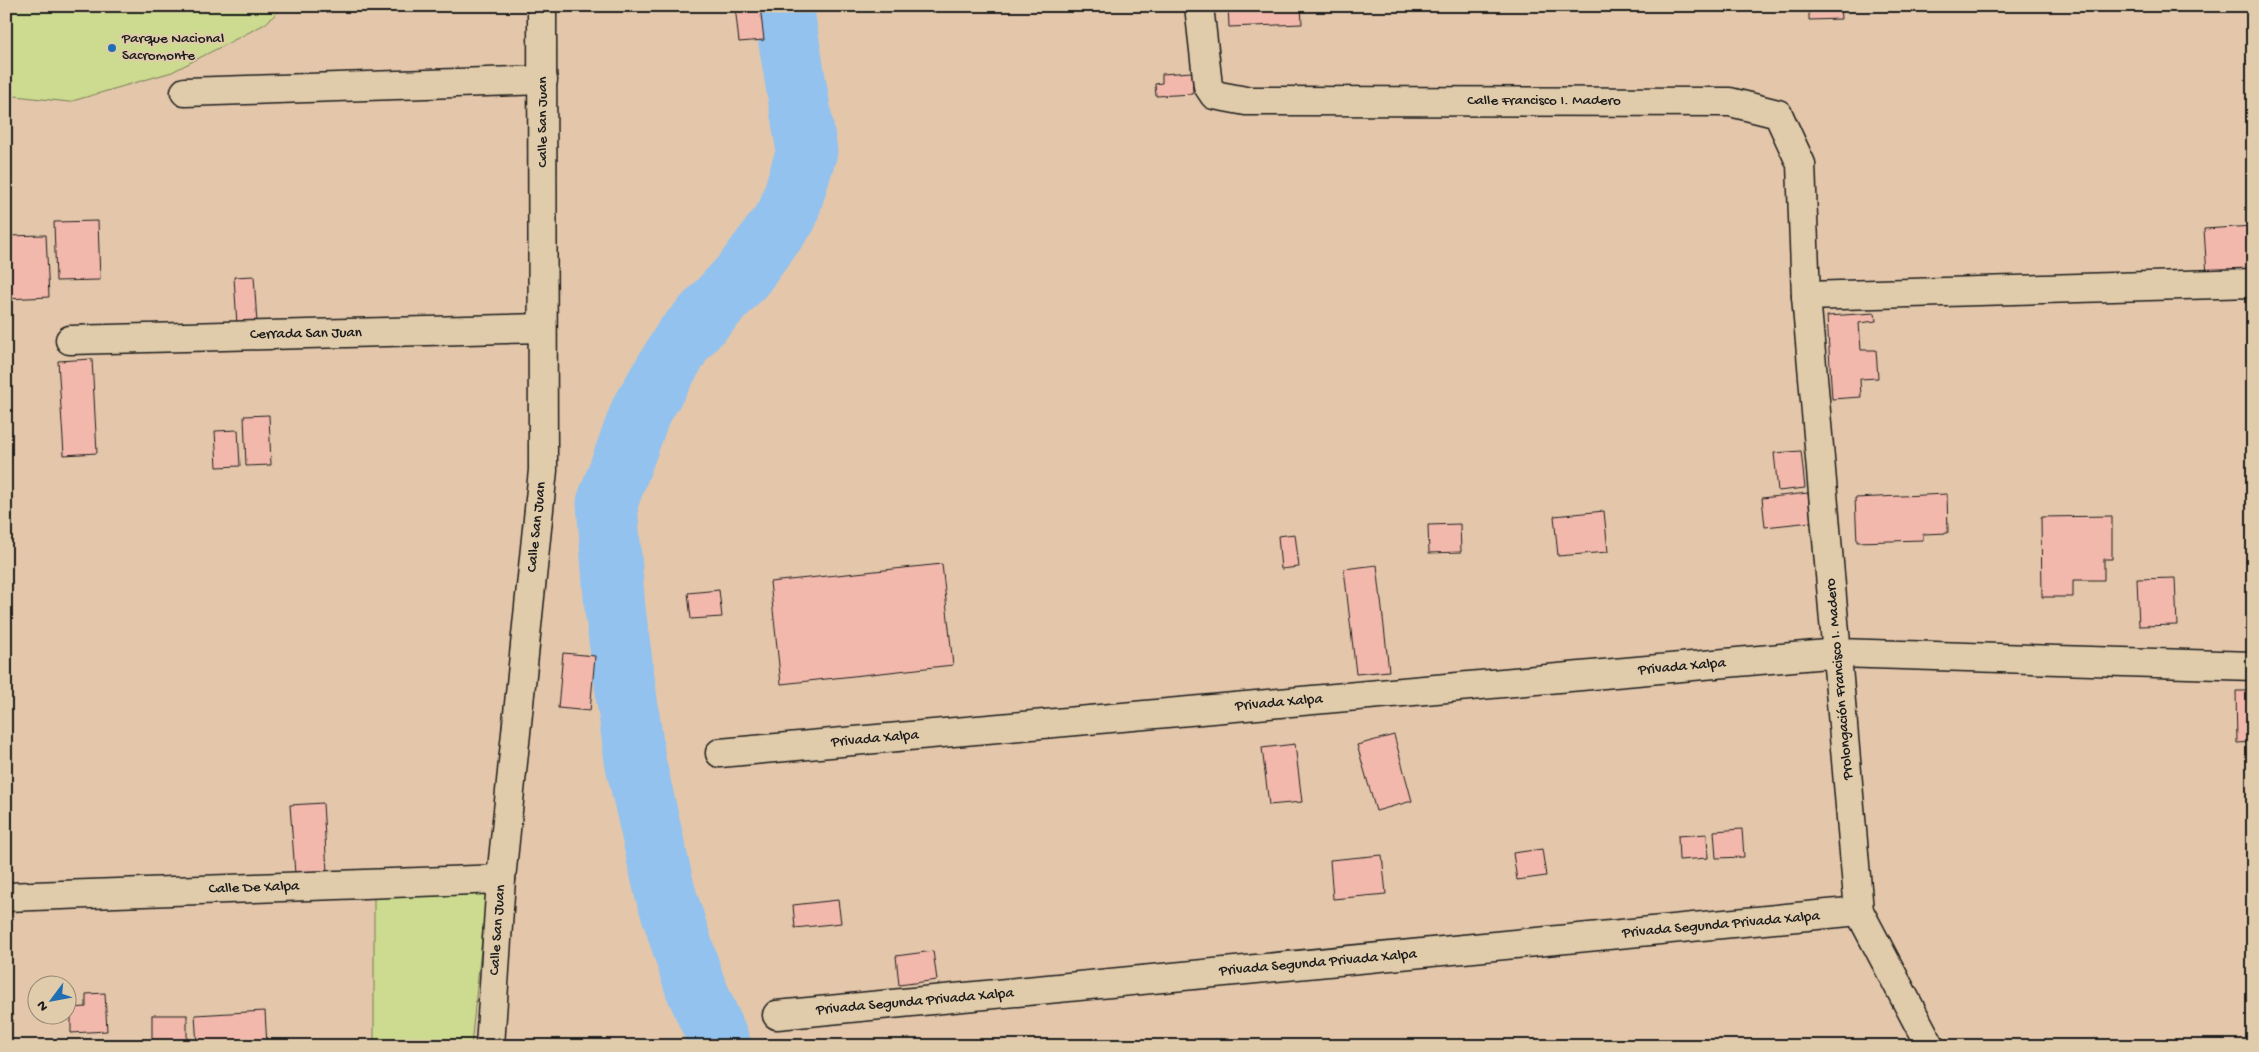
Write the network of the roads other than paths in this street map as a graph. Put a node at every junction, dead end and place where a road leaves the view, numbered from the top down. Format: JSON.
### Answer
{"nodes":[{"id":1,"x":542,"y":6,"type":"edge"},
{"id":2,"x":1199,"y":6,"type":"edge"},
{"id":3,"x":543,"y":80,"type":"junction"},
{"id":4,"x":184,"y":92,"type":"dead end"},
{"id":5,"x":2253,"y":283,"type":"edge"},
{"id":6,"x":1806,"y":296,"type":"junction"},
{"id":7,"x":542,"y":328,"type":"junction"},
{"id":8,"x":70,"y":340,"type":"dead end"},
{"id":9,"x":1838,"y":653,"type":"junction"},
{"id":10,"x":2253,"y":666,"type":"edge"},
{"id":11,"x":720,"y":753,"type":"dead end"},
{"id":12,"x":501,"y":879,"type":"junction"},
{"id":13,"x":6,"y":897,"type":"edge"},
{"id":14,"x":1859,"y":911,"type":"junction"},
{"id":15,"x":777,"y":1015,"type":"dead end"},
{"id":16,"x":490,"y":1046,"type":"edge"},
{"id":17,"x":1930,"y":1046,"type":"edge"}],
"edges":[{"from":1,"to":3,"type":"street","name":"Calle San Juan"},
{"from":2,"to":6,"type":"street","name":"Calle Francisco I. Madero"},
{"from":3,"to":4,"type":"street"},
{"from":3,"to":7,"type":"street","name":"Calle San Juan"},
{"from":5,"to":6,"type":"street"},
{"from":6,"to":9,"type":"street","name":"Prolongación Francisco I. Madero"},
{"from":7,"to":8,"type":"street","name":"Cerrada San Juan"},
{"from":7,"to":12,"type":"street","name":"Calle San Juan"},
{"from":9,"to":10,"type":"street","name":"Privada Xalpa"},
{"from":9,"to":11,"type":"street","name":"Privada Xalpa"},
{"from":9,"to":14,"type":"street","name":"Prolongación Francisco I. Madero"},
{"from":12,"to":13,"type":"street","name":"Calle De Xalpa"},
{"from":12,"to":16,"type":"street","name":"Calle San Juan"},
{"from":14,"to":15,"type":"street","name":"Privada Segunda Privada Xalpa"},
{"from":14,"to":17,"type":"street","name":"Prolongación Francisco I. Madero"}]}
